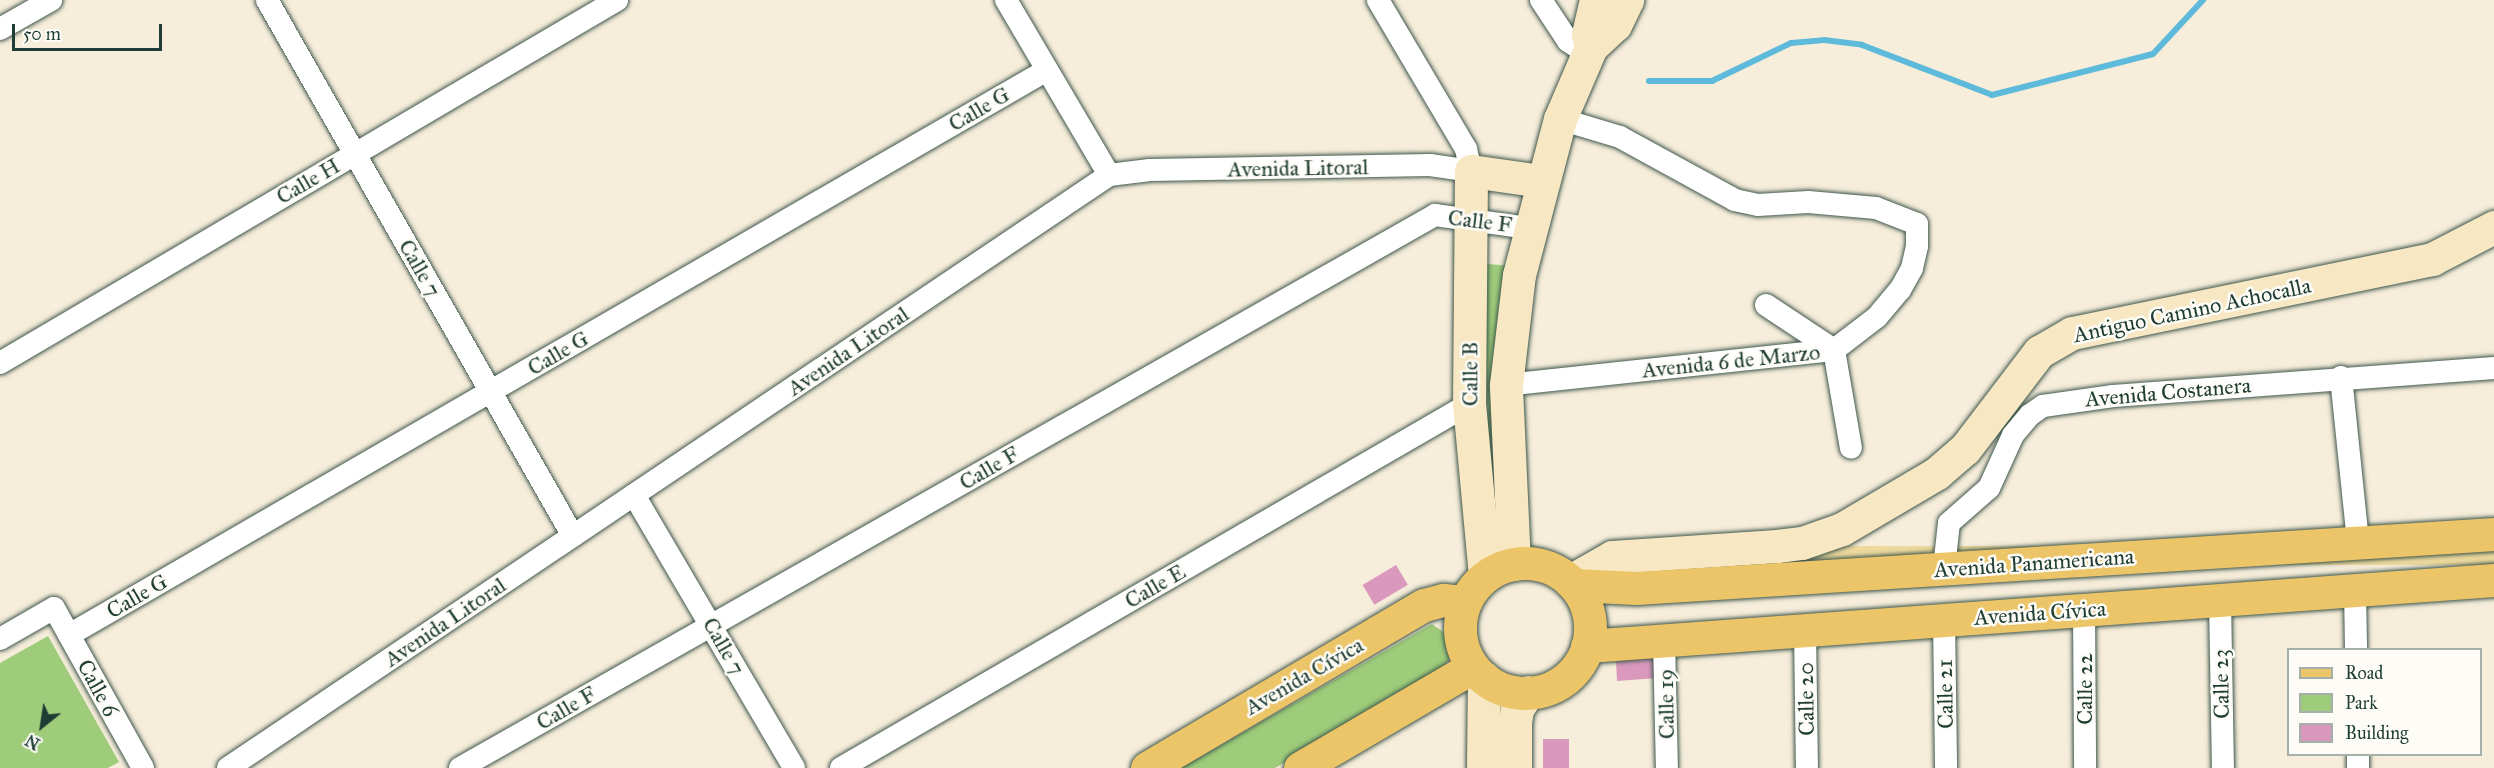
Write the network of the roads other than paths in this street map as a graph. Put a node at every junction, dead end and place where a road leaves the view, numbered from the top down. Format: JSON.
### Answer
{"nodes":[{"id":1,"x":51,"y":0,"type":"edge"},
{"id":2,"x":267,"y":0,"type":"edge"},
{"id":3,"x":617,"y":0,"type":"edge"},
{"id":4,"x":1006,"y":0,"type":"edge"},
{"id":5,"x":1378,"y":0,"type":"edge"},
{"id":6,"x":1541,"y":0,"type":"edge"},
{"id":7,"x":1596,"y":0,"type":"edge"},
{"id":8,"x":1627,"y":0,"type":"edge"},
{"id":9,"x":0,"y":29,"type":"edge"},
{"id":10,"x":1590,"y":51,"type":"junction"},
{"id":11,"x":1047,"y":70,"type":"junction"},
{"id":12,"x":1560,"y":118,"type":"junction"},
{"id":13,"x":355,"y":154,"type":"junction"},
{"id":14,"x":1471,"y":171,"type":"junction"},
{"id":15,"x":1109,"y":175,"type":"junction"},
{"id":16,"x":1541,"y":181,"type":"junction"},
{"id":17,"x":1472,"y":219,"type":"junction"},
{"id":18,"x":2494,"y":227,"type":"edge"},
{"id":19,"x":1529,"y":228,"type":"junction"},
{"id":20,"x":1766,"y":305,"type":"dead end"},
{"id":21,"x":1834,"y":350,"type":"junction"},
{"id":22,"x":0,"y":363,"type":"edge"},
{"id":23,"x":2494,"y":368,"type":"edge"},
{"id":24,"x":2341,"y":377,"type":"junction"},
{"id":25,"x":1506,"y":386,"type":"junction"},
{"id":26,"x":491,"y":391,"type":"junction"},
{"id":27,"x":1469,"y":404,"type":"junction"},
{"id":28,"x":1851,"y":448,"type":"dead end"},
{"id":29,"x":634,"y":495,"type":"junction"},
{"id":30,"x":2494,"y":534,"type":"edge"},
{"id":31,"x":573,"y":536,"type":"junction"},
{"id":32,"x":2358,"y":542,"type":"junction"},
{"id":33,"x":1514,"y":564,"type":"junction"},
{"id":34,"x":1944,"y":568,"type":"junction"},
{"id":35,"x":1485,"y":576,"type":"junction"},
{"id":36,"x":2494,"y":580,"type":"edge"},
{"id":37,"x":1572,"y":583,"type":"junction"},
{"id":38,"x":2355,"y":590,"type":"junction"},
{"id":39,"x":2220,"y":600,"type":"junction"},
{"id":40,"x":1465,"y":602,"type":"junction"},
{"id":41,"x":2084,"y":610,"type":"junction"},
{"id":42,"x":1944,"y":620,"type":"junction"},
{"id":43,"x":712,"y":625,"type":"junction"},
{"id":44,"x":1805,"y":630,"type":"junction"},
{"id":45,"x":69,"y":635,"type":"junction"},
{"id":46,"x":0,"y":639,"type":"edge"},
{"id":47,"x":1664,"y":640,"type":"junction"},
{"id":48,"x":1587,"y":646,"type":"junction"},
{"id":49,"x":2356,"y":648,"type":"edge"},
{"id":50,"x":1479,"y":672,"type":"junction"},
{"id":51,"x":1528,"y":692,"type":"junction"},
{"id":52,"x":143,"y":768,"type":"edge"},
{"id":53,"x":228,"y":768,"type":"edge"},
{"id":54,"x":460,"y":768,"type":"edge"},
{"id":55,"x":794,"y":768,"type":"edge"},
{"id":56,"x":841,"y":768,"type":"edge"},
{"id":57,"x":1147,"y":768,"type":"edge"},
{"id":58,"x":1300,"y":768,"type":"edge"},
{"id":59,"x":1483,"y":768,"type":"edge"},
{"id":60,"x":1515,"y":768,"type":"edge"},
{"id":61,"x":1667,"y":768,"type":"edge"},
{"id":62,"x":1807,"y":768,"type":"edge"},
{"id":63,"x":1946,"y":768,"type":"edge"},
{"id":64,"x":2085,"y":768,"type":"edge"},
{"id":65,"x":2223,"y":768,"type":"edge"}],
"edges":[{"from":1,"to":9,"type":"street"},
{"from":2,"to":13,"type":"street","name":"Calle 7"},
{"from":3,"to":13,"type":"street","name":"Calle H"},
{"from":4,"to":11,"type":"street"},
{"from":5,"to":14,"type":"street"},
{"from":6,"to":10,"type":"street"},
{"from":7,"to":10,"type":"street"},
{"from":8,"to":10,"type":"street"},
{"from":10,"to":12,"type":"street","name":"Calle B"},
{"from":11,"to":15,"type":"street"},
{"from":11,"to":26,"type":"street","name":"Calle G"},
{"from":12,"to":16,"type":"street","name":"Calle B"},
{"from":12,"to":21,"type":"street","name":"Avenida 6 de Marzo"},
{"from":13,"to":22,"type":"street","name":"Calle H"},
{"from":13,"to":26,"type":"street","name":"Calle 7"},
{"from":14,"to":15,"type":"street","name":"Avenida Litoral"},
{"from":14,"to":16,"type":"street","name":"Avenida Litoral"},
{"from":14,"to":17,"type":"street","name":"Calle B"},
{"from":15,"to":29,"type":"street","name":"Avenida Litoral"},
{"from":16,"to":19,"type":"street","name":"Calle B"},
{"from":17,"to":19,"type":"street","name":"Calle F"},
{"from":17,"to":27,"type":"street","name":"Calle B"},
{"from":17,"to":43,"type":"street","name":"Calle F"},
{"from":18,"to":37,"type":"street","name":"Antiguo Camino Achocalla"},
{"from":19,"to":25,"type":"street","name":"Calle B"},
{"from":20,"to":21,"type":"street"},
{"from":21,"to":25,"type":"street","name":"Avenida 6 de Marzo"},
{"from":21,"to":28,"type":"street"},
{"from":23,"to":24,"type":"street","name":"Avenida Costanera"},
{"from":24,"to":32,"type":"street"},
{"from":24,"to":34,"type":"street","name":"Avenida Costanera"},
{"from":25,"to":33,"type":"street","name":"Calle B"},
{"from":26,"to":31,"type":"street","name":"Calle 7"},
{"from":26,"to":45,"type":"street","name":"Calle G"},
{"from":27,"to":35,"type":"street","name":"Calle B"},
{"from":27,"to":56,"type":"street","name":"Calle E"},
{"from":29,"to":31,"type":"street","name":"Avenida Litoral"},
{"from":29,"to":43,"type":"street","name":"Calle 7"},
{"from":30,"to":32,"type":"main road","name":"Avenida Panamericana"},
{"from":31,"to":53,"type":"street","name":"Avenida Litoral"},
{"from":32,"to":34,"type":"main road","name":"Avenida Panamericana"},
{"from":33,"to":35,"type":"main road"},
{"from":33,"to":37,"type":"main road"},
{"from":34,"to":37,"type":"main road","name":"Avenida Panamericana"},
{"from":35,"to":40,"type":"main road"},
{"from":36,"to":38,"type":"main road","name":"Avenida Cívica"},
{"from":37,"to":48,"type":"main road"},
{"from":38,"to":39,"type":"main road","name":"Avenida Cívica"},
{"from":38,"to":49,"type":"street"},
{"from":39,"to":41,"type":"main road","name":"Avenida Cívica"},
{"from":39,"to":65,"type":"street","name":"Calle 23"},
{"from":40,"to":50,"type":"main road"},
{"from":40,"to":57,"type":"main road","name":"Avenida Cívica"},
{"from":41,"to":42,"type":"main road","name":"Avenida Cívica"},
{"from":41,"to":64,"type":"street","name":"Calle 22"},
{"from":42,"to":44,"type":"main road","name":"Avenida Cívica"},
{"from":42,"to":63,"type":"street","name":"Calle 21"},
{"from":43,"to":54,"type":"street","name":"Calle F"},
{"from":43,"to":55,"type":"street","name":"Calle 7"},
{"from":44,"to":47,"type":"main road","name":"Avenida Cívica"},
{"from":44,"to":62,"type":"street","name":"Calle 20"},
{"from":45,"to":46,"type":"street","name":"Calle 6"},
{"from":45,"to":52,"type":"street","name":"Calle 6"},
{"from":47,"to":48,"type":"main road","name":"Avenida Cívica"},
{"from":47,"to":61,"type":"street","name":"Calle 19"},
{"from":48,"to":51,"type":"main road"},
{"from":50,"to":51,"type":"main road"},
{"from":50,"to":58,"type":"main road"},
{"from":50,"to":59,"type":"street"},
{"from":51,"to":60,"type":"street"}]}
